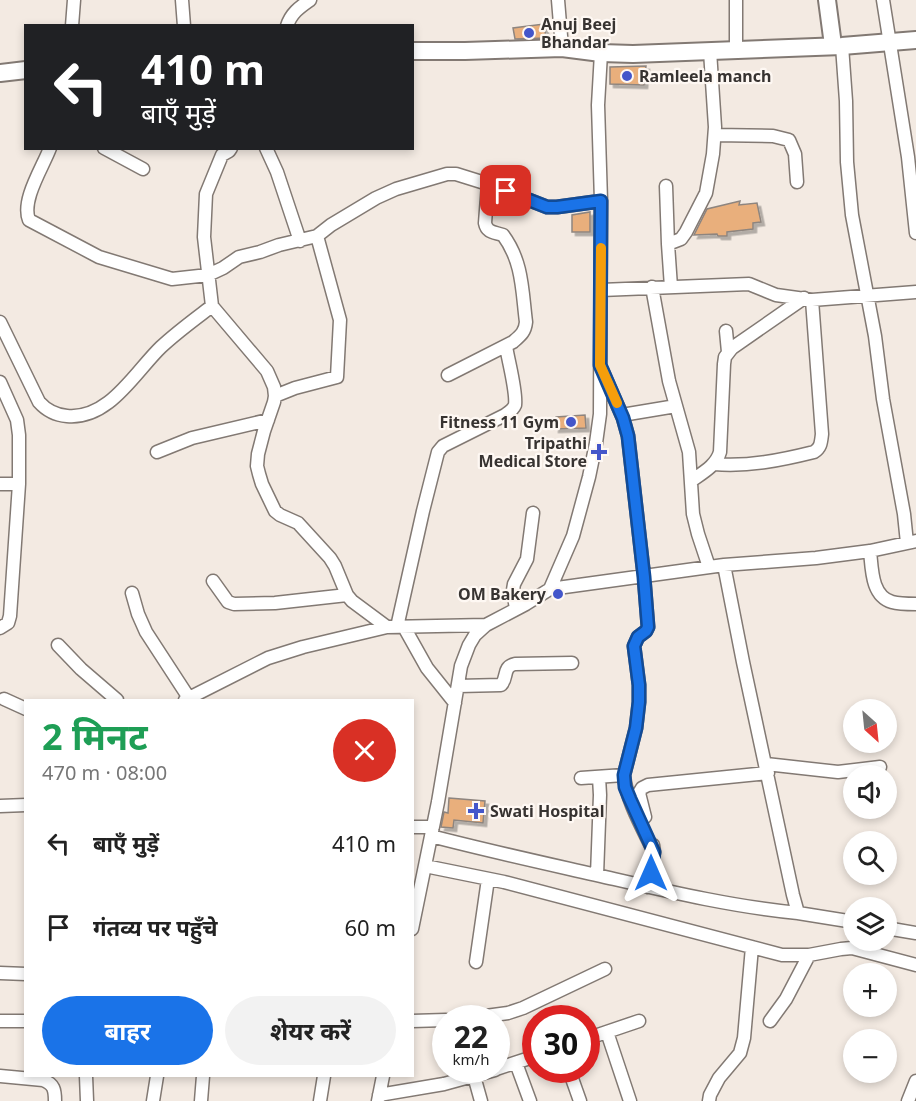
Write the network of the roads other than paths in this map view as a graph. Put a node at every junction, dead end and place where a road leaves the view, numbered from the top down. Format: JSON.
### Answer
{"nodes":[{"id":1,"x":74,"y":0,"type":"edge"},
{"id":2,"x":182,"y":0,"type":"edge"},
{"id":3,"x":310,"y":0,"type":"edge"},
{"id":4,"x":558,"y":0,"type":"edge"},
{"id":5,"x":736,"y":0,"type":"edge"},
{"id":6,"x":827,"y":0,"type":"edge"},
{"id":7,"x":883,"y":0,"type":"edge"},
{"id":8,"x":72,"y":24,"type":"edge"},
{"id":9,"x":184,"y":24,"type":"edge"},
{"id":10,"x":288,"y":24,"type":"edge"},
{"id":11,"x":916,"y":40,"type":"edge"},
{"id":12,"x":890,"y":41,"type":"junction"},
{"id":13,"x":838,"y":46,"type":"junction"},
{"id":14,"x":562,"y":48,"type":"junction"},
{"id":15,"x":736,"y":50,"type":"junction"},
{"id":16,"x":414,"y":51,"type":"edge"},
{"id":17,"x":710,"y":51,"type":"junction"},
{"id":18,"x":601,"y":53,"type":"junction"},
{"id":19,"x":24,"y":70,"type":"edge"},
{"id":20,"x":0,"y":73,"type":"edge"},
{"id":21,"x":715,"y":135,"type":"junction"},
{"id":22,"x":49,"y":150,"type":"edge"},
{"id":23,"x":108,"y":150,"type":"edge"},
{"id":24,"x":230,"y":150,"type":"edge"},
{"id":25,"x":267,"y":150,"type":"edge"},
{"id":26,"x":143,"y":169,"type":"dead end"},
{"id":27,"x":796,"y":182,"type":"dead end"},
{"id":28,"x":488,"y":184,"type":"junction"},
{"id":29,"x":666,"y":186,"type":"dead end"},
{"id":30,"x":601,"y":201,"type":"junction"},
{"id":31,"x":916,"y":233,"type":"edge"},
{"id":32,"x":317,"y":236,"type":"junction"},
{"id":33,"x":300,"y":241,"type":"junction"},
{"id":34,"x":668,"y":244,"type":"junction"},
{"id":35,"x":208,"y":274,"type":"junction"},
{"id":36,"x":652,"y":287,"type":"junction"},
{"id":37,"x":671,"y":287,"type":"junction"},
{"id":38,"x":601,"y":290,"type":"junction"},
{"id":39,"x":916,"y":292,"type":"edge"},
{"id":40,"x":867,"y":296,"type":"junction"},
{"id":41,"x":808,"y":299,"type":"junction"},
{"id":42,"x":212,"y":306,"type":"junction"},
{"id":43,"x":0,"y":322,"type":"edge"},
{"id":44,"x":726,"y":331,"type":"dead end"},
{"id":45,"x":506,"y":346,"type":"junction"},
{"id":46,"x":729,"y":352,"type":"junction"},
{"id":47,"x":600,"y":365,"type":"junction"},
{"id":48,"x":448,"y":375,"type":"dead end"},
{"id":49,"x":0,"y":382,"type":"edge"},
{"id":50,"x":275,"y":396,"type":"junction"},
{"id":51,"x":676,"y":406,"type":"junction"},
{"id":52,"x":622,"y":415,"type":"junction"},
{"id":53,"x":268,"y":420,"type":"junction"},
{"id":54,"x":157,"y":452,"type":"dead end"},
{"id":55,"x":714,"y":464,"type":"junction"},
{"id":56,"x":691,"y":481,"type":"junction"},
{"id":57,"x":0,"y":484,"type":"edge"},
{"id":58,"x":19,"y":484,"type":"junction"},
{"id":59,"x":533,"y":513,"type":"dead end"},
{"id":60,"x":911,"y":542,"type":"edge"},
{"id":61,"x":870,"y":551,"type":"junction"},
{"id":62,"x":724,"y":565,"type":"junction"},
{"id":63,"x":709,"y":567,"type":"junction"},
{"id":64,"x":644,"y":577,"type":"junction"},
{"id":65,"x":213,"y":581,"type":"dead end"},
{"id":66,"x":550,"y":589,"type":"junction"},
{"id":67,"x":132,"y":592,"type":"dead end"},
{"id":68,"x":347,"y":595,"type":"junction"},
{"id":69,"x":916,"y":604,"type":"edge"},
{"id":70,"x":516,"y":609,"type":"junction"},
{"id":71,"x":486,"y":625,"type":"junction"},
{"id":72,"x":396,"y":627,"type":"junction"},
{"id":73,"x":0,"y":628,"type":"edge"},
{"id":74,"x":58,"y":645,"type":"dead end"},
{"id":75,"x":572,"y":663,"type":"dead end"},
{"id":76,"x":458,"y":686,"type":"junction"},
{"id":77,"x":4,"y":699,"type":"dead end"},
{"id":78,"x":116,"y":699,"type":"edge"},
{"id":79,"x":187,"y":699,"type":"edge"},
{"id":80,"x":455,"y":703,"type":"junction"},
{"id":81,"x":24,"y":707,"type":"edge"},
{"id":82,"x":767,"y":769,"type":"junction"},
{"id":83,"x":843,"y":771,"type":"edge"},
{"id":84,"x":624,"y":775,"type":"junction"},
{"id":85,"x":599,"y":777,"type":"junction"},
{"id":86,"x":581,"y":778,"type":"dead end"},
{"id":87,"x":24,"y":805,"type":"edge"},
{"id":88,"x":0,"y":806,"type":"edge"},
{"id":89,"x":414,"y":827,"type":"edge"},
{"id":90,"x":432,"y":831,"type":"junction"},
{"id":91,"x":654,"y":852,"type":"junction"},
{"id":92,"x":425,"y":866,"type":"junction"},
{"id":93,"x":597,"y":875,"type":"junction"},
{"id":94,"x":488,"y":879,"type":"junction"},
{"id":95,"x":648,"y":887,"type":"junction"},
{"id":96,"x":798,"y":913,"type":"junction"},
{"id":97,"x":414,"y":919,"type":"edge"},
{"id":98,"x":843,"y":920,"type":"edge"},
{"id":99,"x":897,"y":930,"type":"edge"},
{"id":100,"x":916,"y":933,"type":"edge"},
{"id":101,"x":752,"y":947,"type":"junction"},
{"id":102,"x":809,"y":955,"type":"junction"},
{"id":103,"x":476,"y":962,"type":"dead end"},
{"id":104,"x":916,"y":965,"type":"edge"},
{"id":105,"x":605,"y":969,"type":"dead end"},
{"id":106,"x":0,"y":973,"type":"edge"},
{"id":107,"x":24,"y":974,"type":"edge"},
{"id":108,"x":510,"y":1012,"type":"edge"},
{"id":109,"x":432,"y":1020,"type":"edge"},
{"id":110,"x":770,"y":1020,"type":"dead end"},
{"id":111,"x":0,"y":1021,"type":"edge"},
{"id":112,"x":24,"y":1021,"type":"edge"},
{"id":113,"x":414,"y":1021,"type":"edge"},
{"id":114,"x":639,"y":1021,"type":"dead end"},
{"id":115,"x":607,"y":1032,"type":"junction"},
{"id":116,"x":600,"y":1034,"type":"edge"},
{"id":117,"x":522,"y":1061,"type":"edge"},
{"id":118,"x":516,"y":1063,"type":"junction"},
{"id":119,"x":510,"y":1065,"type":"edge"},
{"id":120,"x":0,"y":1076,"type":"edge"},
{"id":121,"x":86,"y":1077,"type":"edge"},
{"id":122,"x":156,"y":1077,"type":"edge"},
{"id":123,"x":203,"y":1077,"type":"edge"},
{"id":124,"x":324,"y":1077,"type":"edge"},
{"id":125,"x":383,"y":1077,"type":"edge"},
{"id":126,"x":916,"y":1082,"type":"edge"},
{"id":127,"x":448,"y":1083,"type":"edge"},
{"id":128,"x":476,"y":1083,"type":"edge"},
{"id":129,"x":574,"y":1083,"type":"edge"},
{"id":130,"x":378,"y":1098,"type":"edge"},
{"id":131,"x":55,"y":1101,"type":"edge"},
{"id":132,"x":87,"y":1101,"type":"edge"},
{"id":133,"x":153,"y":1101,"type":"edge"},
{"id":134,"x":201,"y":1101,"type":"edge"},
{"id":135,"x":320,"y":1101,"type":"edge"},
{"id":136,"x":481,"y":1101,"type":"edge"},
{"id":137,"x":530,"y":1101,"type":"edge"},
{"id":138,"x":580,"y":1101,"type":"edge"},
{"id":139,"x":630,"y":1101,"type":"edge"},
{"id":140,"x":709,"y":1101,"type":"edge"},
{"id":141,"x":908,"y":1101,"type":"edge"}],
"edges":[{"from":1,"to":8,"type":"street"},
{"from":2,"to":9,"type":"street"},
{"from":3,"to":10,"type":"street"},
{"from":4,"to":14,"type":"street"},
{"from":5,"to":15,"type":"street"},
{"from":6,"to":13,"type":"main road"},
{"from":7,"to":12,"type":"street"},
{"from":11,"to":12,"type":"main road"},
{"from":12,"to":13,"type":"main road"},
{"from":12,"to":31,"type":"street"},
{"from":13,"to":15,"type":"main road"},
{"from":13,"to":40,"type":"street"},
{"from":14,"to":16,"type":"main road"},
{"from":14,"to":18,"type":"main road"},
{"from":15,"to":17,"type":"main road"},
{"from":17,"to":18,"type":"main road"},
{"from":17,"to":21,"type":"street"},
{"from":18,"to":30,"type":"street"},
{"from":19,"to":20,"type":"main road"},
{"from":21,"to":27,"type":"street"},
{"from":21,"to":34,"type":"street"},
{"from":22,"to":35,"type":"street"},
{"from":23,"to":26,"type":"street"},
{"from":24,"to":35,"type":"street"},
{"from":25,"to":33,"type":"street"},
{"from":28,"to":30,"type":"street"},
{"from":28,"to":32,"type":"street"},
{"from":28,"to":45,"type":"street"},
{"from":29,"to":34,"type":"street"},
{"from":30,"to":38,"type":"street"},
{"from":32,"to":33,"type":"street"},
{"from":32,"to":50,"type":"street"},
{"from":33,"to":35,"type":"street"},
{"from":34,"to":37,"type":"street"},
{"from":35,"to":42,"type":"street"},
{"from":36,"to":37,"type":"street"},
{"from":36,"to":38,"type":"street"},
{"from":36,"to":51,"type":"street"},
{"from":37,"to":41,"type":"street"},
{"from":38,"to":47,"type":"street"},
{"from":39,"to":40,"type":"street"},
{"from":40,"to":41,"type":"street"},
{"from":40,"to":60,"type":"street"},
{"from":41,"to":46,"type":"street"},
{"from":41,"to":55,"type":"street"},
{"from":42,"to":43,"type":"street"},
{"from":42,"to":50,"type":"street"},
{"from":44,"to":46,"type":"street"},
{"from":45,"to":48,"type":"street"},
{"from":45,"to":72,"type":"street"},
{"from":46,"to":55,"type":"street"},
{"from":47,"to":52,"type":"street"},
{"from":47,"to":66,"type":"street"},
{"from":49,"to":58,"type":"street"},
{"from":50,"to":53,"type":"street"},
{"from":51,"to":52,"type":"street"},
{"from":51,"to":56,"type":"street"},
{"from":52,"to":64,"type":"street"},
{"from":53,"to":54,"type":"street"},
{"from":53,"to":68,"type":"street"},
{"from":55,"to":56,"type":"street"},
{"from":56,"to":63,"type":"street"},
{"from":57,"to":58,"type":"street"},
{"from":58,"to":73,"type":"street"},
{"from":59,"to":70,"type":"street"},
{"from":60,"to":61,"type":"street"},
{"from":61,"to":62,"type":"street"},
{"from":61,"to":69,"type":"street"},
{"from":62,"to":63,"type":"street"},
{"from":62,"to":82,"type":"street"},
{"from":63,"to":64,"type":"street"},
{"from":64,"to":66,"type":"street"},
{"from":64,"to":84,"type":"street"},
{"from":65,"to":68,"type":"street"},
{"from":66,"to":70,"type":"street"},
{"from":67,"to":79,"type":"street"},
{"from":68,"to":72,"type":"street"},
{"from":70,"to":71,"type":"street"},
{"from":71,"to":72,"type":"street"},
{"from":71,"to":76,"type":"street"},
{"from":72,"to":79,"type":"street"},
{"from":72,"to":80,"type":"street"},
{"from":74,"to":78,"type":"street"},
{"from":75,"to":76,"type":"street"},
{"from":76,"to":80,"type":"street"},
{"from":77,"to":81,"type":"street"},
{"from":80,"to":90,"type":"street"},
{"from":82,"to":83,"type":"street"},
{"from":82,"to":91,"type":"street"},
{"from":82,"to":96,"type":"street"},
{"from":84,"to":85,"type":"street"},
{"from":84,"to":91,"type":"street"},
{"from":85,"to":86,"type":"street"},
{"from":85,"to":93,"type":"street"},
{"from":87,"to":88,"type":"street"},
{"from":89,"to":90,"type":"street"},
{"from":90,"to":92,"type":"street"},
{"from":90,"to":93,"type":"street"},
{"from":91,"to":95,"type":"street"},
{"from":92,"to":94,"type":"street"},
{"from":92,"to":97,"type":"street"},
{"from":93,"to":95,"type":"street"},
{"from":94,"to":101,"type":"street"},
{"from":94,"to":103,"type":"street"},
{"from":95,"to":96,"type":"street"},
{"from":96,"to":98,"type":"street"},
{"from":99,"to":100,"type":"street"},
{"from":101,"to":102,"type":"street"},
{"from":101,"to":140,"type":"street"},
{"from":102,"to":104,"type":"street"},
{"from":102,"to":110,"type":"street"},
{"from":105,"to":108,"type":"street"},
{"from":106,"to":107,"type":"street"},
{"from":109,"to":113,"type":"street"},
{"from":111,"to":112,"type":"street"},
{"from":114,"to":115,"type":"street"},
{"from":115,"to":116,"type":"street"},
{"from":115,"to":139,"type":"street"},
{"from":117,"to":118,"type":"street"},
{"from":118,"to":119,"type":"street"},
{"from":118,"to":137,"type":"street"},
{"from":120,"to":131,"type":"street"},
{"from":121,"to":132,"type":"street"},
{"from":122,"to":133,"type":"street"},
{"from":123,"to":134,"type":"street"},
{"from":124,"to":135,"type":"street"},
{"from":125,"to":130,"type":"street"},
{"from":126,"to":141,"type":"street"},
{"from":127,"to":130,"type":"street"},
{"from":128,"to":136,"type":"street"},
{"from":129,"to":138,"type":"street"}]}
